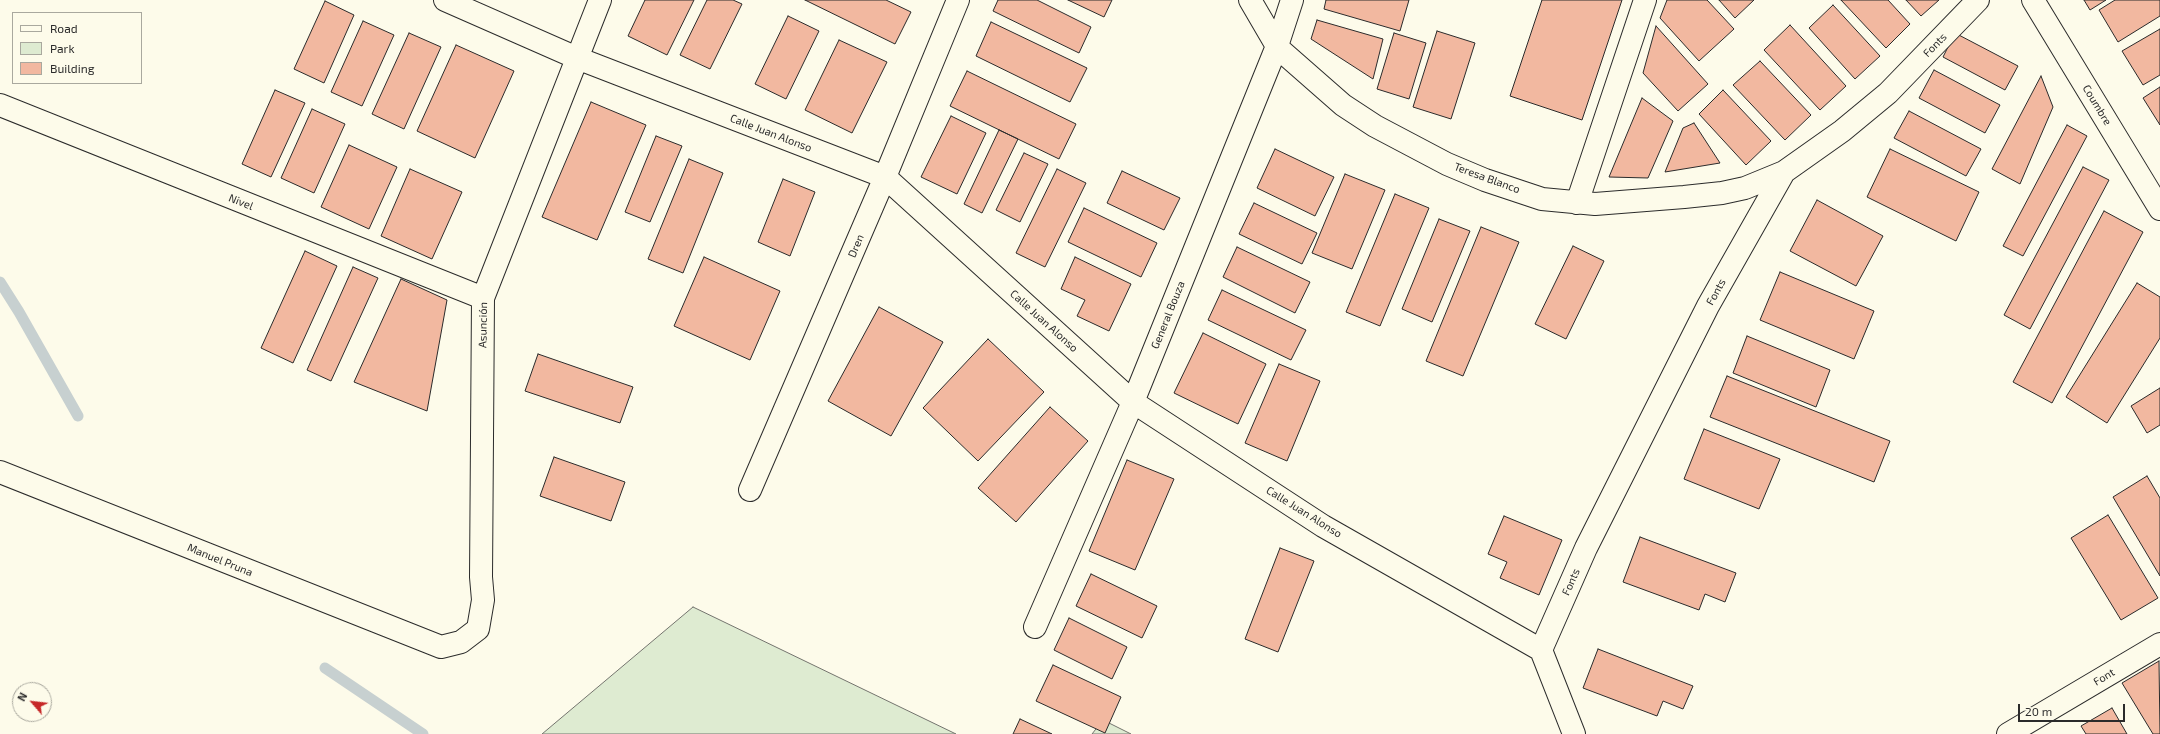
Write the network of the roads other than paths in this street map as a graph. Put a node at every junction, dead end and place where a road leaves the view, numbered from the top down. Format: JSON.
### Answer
{"nodes":[{"id":1,"x":445,"y":0,"type":"edge"},
{"id":2,"x":600,"y":0,"type":"edge"},
{"id":3,"x":958,"y":0,"type":"edge"},
{"id":4,"x":1250,"y":0,"type":"edge"},
{"id":5,"x":1292,"y":0,"type":"edge"},
{"id":6,"x":1645,"y":0,"type":"edge"},
{"id":7,"x":1978,"y":0,"type":"edge"},
{"id":8,"x":2033,"y":0,"type":"edge"},
{"id":9,"x":1277,"y":46,"type":"junction"},
{"id":10,"x":577,"y":58,"type":"junction"},
{"id":11,"x":0,"y":105,"type":"edge"},
{"id":12,"x":1784,"y":172,"type":"junction"},
{"id":13,"x":885,"y":177,"type":"junction"},
{"id":14,"x":1577,"y":203,"type":"junction"},
{"id":15,"x":2160,"y":209,"type":"edge"},
{"id":16,"x":483,"y":298,"type":"junction"},
{"id":17,"x":1133,"y":402,"type":"junction"},
{"id":18,"x":0,"y":472,"type":"edge"},
{"id":19,"x":750,"y":490,"type":"dead end"},
{"id":20,"x":1035,"y":627,"type":"dead end"},
{"id":21,"x":2160,"y":644,"type":"edge"},
{"id":22,"x":441,"y":647,"type":"joint"},
{"id":23,"x":1542,"y":650,"type":"junction"},
{"id":24,"x":1574,"y":734,"type":"edge"},
{"id":25,"x":2008,"y":734,"type":"edge"}],
"edges":[{"from":1,"to":10,"type":"street","name":"Calle Juan Alonso"},
{"from":2,"to":10,"type":"street","name":"Asunción"},
{"from":3,"to":13,"type":"street","name":"Dren"},
{"from":4,"to":9,"type":"street","name":"Teresa Blanco"},
{"from":5,"to":9,"type":"street","name":"General Bouza"},
{"from":6,"to":14,"type":"street"},
{"from":7,"to":12,"type":"street","name":"Fonts"},
{"from":8,"to":15,"type":"street","name":"Coumbre"},
{"from":9,"to":14,"type":"street","name":"Teresa Blanco"},
{"from":9,"to":17,"type":"street","name":"General Bouza"},
{"from":10,"to":13,"type":"street","name":"Calle Juan Alonso"},
{"from":10,"to":16,"type":"street","name":"Asunción"},
{"from":11,"to":16,"type":"street","name":"Nivel"},
{"from":12,"to":14,"type":"street","name":"Teresa Blanco"},
{"from":12,"to":23,"type":"street","name":"Fonts"},
{"from":13,"to":17,"type":"street","name":"Calle Juan Alonso"},
{"from":13,"to":19,"type":"street","name":"Dren"},
{"from":16,"to":22,"type":"street","name":"Asunción"},
{"from":17,"to":20,"type":"street","name":"General Bouza"},
{"from":17,"to":23,"type":"street","name":"Calle Juan Alonso"},
{"from":18,"to":22,"type":"street","name":"Manuel Pruna"},
{"from":21,"to":25,"type":"street","name":"Font"},
{"from":23,"to":24,"type":"street"}]}
